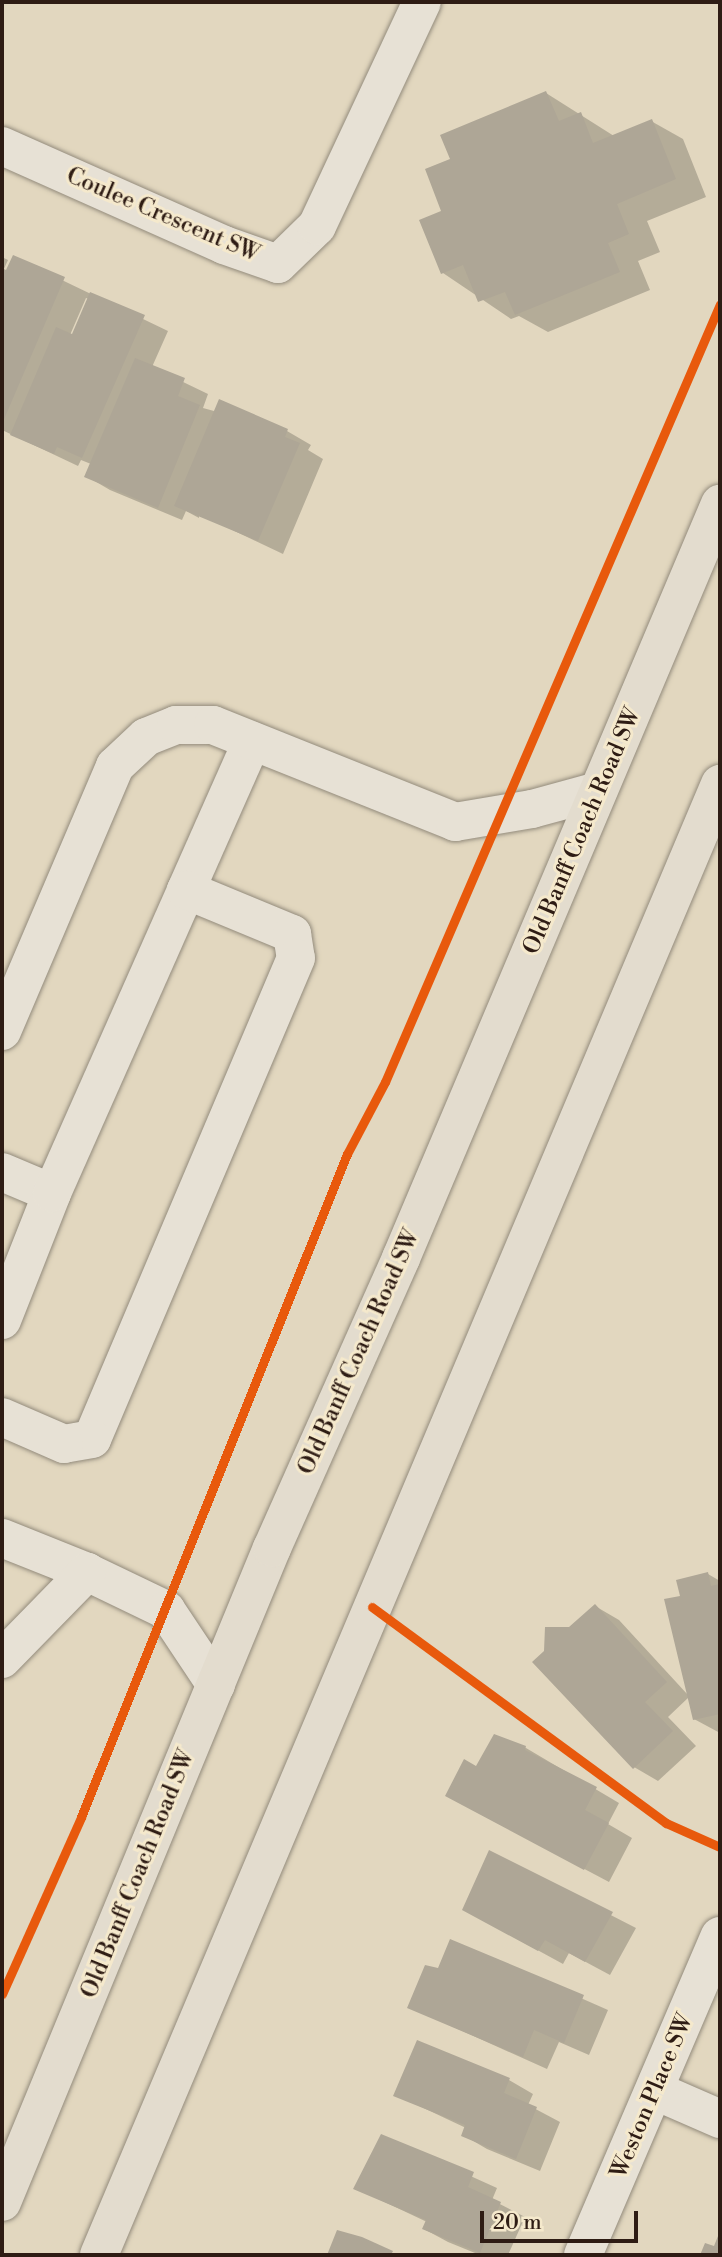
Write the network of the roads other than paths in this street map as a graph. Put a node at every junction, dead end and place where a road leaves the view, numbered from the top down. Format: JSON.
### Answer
{"nodes":[{"id":1,"x":422,"y":2,"type":"edge"},
{"id":2,"x":2,"y":146,"type":"edge"},
{"id":3,"x":720,"y":504,"type":"edge"},
{"id":4,"x":252,"y":741,"type":"junction"},
{"id":5,"x":720,"y":784,"type":"edge"},
{"id":6,"x":598,"y":791,"type":"junction"},
{"id":7,"x":186,"y":890,"type":"junction"},
{"id":8,"x":2,"y":1031,"type":"edge"},
{"id":9,"x":2,"y":1172,"type":"edge"},
{"id":10,"x":52,"y":1193,"type":"junction"},
{"id":11,"x":2,"y":1320,"type":"edge"},
{"id":12,"x":2,"y":1417,"type":"edge"},
{"id":13,"x":2,"y":1538,"type":"edge"},
{"id":14,"x":87,"y":1572,"type":"junction"},
{"id":15,"x":2,"y":1659,"type":"edge"},
{"id":16,"x":216,"y":1685,"type":"junction"},
{"id":17,"x":720,"y":1936,"type":"edge"},
{"id":18,"x":656,"y":2091,"type":"junction"},
{"id":19,"x":720,"y":2119,"type":"edge"},
{"id":20,"x":2,"y":2202,"type":"edge"},
{"id":21,"x":99,"y":2255,"type":"edge"},
{"id":22,"x":583,"y":2255,"type":"edge"}],
"edges":[{"from":1,"to":2,"type":"street","name":"Coulee Crescent SW"},
{"from":3,"to":6,"type":"main road","name":"Old Banff Coach Road SW"},
{"from":4,"to":6,"type":"street"},
{"from":4,"to":7,"type":"street"},
{"from":4,"to":8,"type":"street"},
{"from":5,"to":21,"type":"main road"},
{"from":6,"to":16,"type":"main road","name":"Old Banff Coach Road SW"},
{"from":7,"to":10,"type":"street"},
{"from":7,"to":12,"type":"street"},
{"from":9,"to":10,"type":"street"},
{"from":10,"to":11,"type":"street"},
{"from":13,"to":14,"type":"street"},
{"from":14,"to":15,"type":"street"},
{"from":14,"to":16,"type":"street"},
{"from":16,"to":20,"type":"main road","name":"Old Banff Coach Road SW"},
{"from":17,"to":18,"type":"street","name":"Weston Place SW"},
{"from":18,"to":19,"type":"street"},
{"from":18,"to":22,"type":"street","name":"Weston Place SW"}]}
